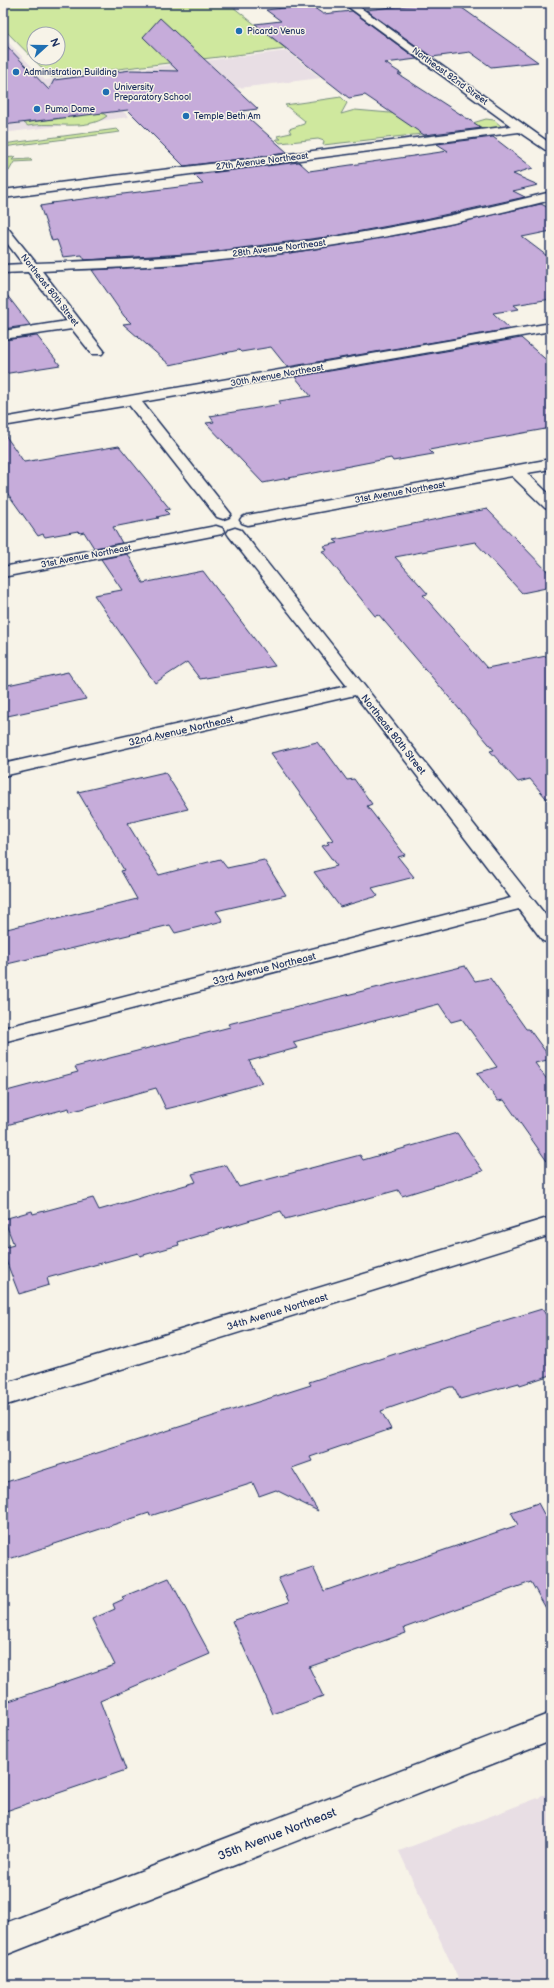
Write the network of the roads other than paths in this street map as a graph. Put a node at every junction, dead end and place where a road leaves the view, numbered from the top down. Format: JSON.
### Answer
{"nodes":[{"id":1,"x":348,"y":3,"type":"edge"},
{"id":2,"x":521,"y":128,"type":"junction"},
{"id":3,"x":551,"y":149,"type":"edge"},
{"id":4,"x":3,"y":194,"type":"edge"},
{"id":5,"x":551,"y":196,"type":"edge"},
{"id":6,"x":3,"y":230,"type":"edge"},
{"id":7,"x":33,"y":267,"type":"junction"},
{"id":8,"x":3,"y":269,"type":"edge"},
{"id":9,"x":76,"y":324,"type":"junction"},
{"id":10,"x":551,"y":327,"type":"edge"},
{"id":11,"x":3,"y":335,"type":"edge"},
{"id":12,"x":97,"y":351,"type":"dead end"},
{"id":13,"x":133,"y":400,"type":"junction"},
{"id":14,"x":3,"y":422,"type":"edge"},
{"id":15,"x":551,"y":464,"type":"edge"},
{"id":16,"x":516,"y":471,"type":"junction"},
{"id":17,"x":551,"y":505,"type":"edge"},
{"id":18,"x":223,"y":514,"type":"junction"},
{"id":19,"x":248,"y":520,"type":"junction"},
{"id":20,"x":216,"y":531,"type":"junction"},
{"id":21,"x":235,"y":533,"type":"junction"},
{"id":22,"x":3,"y":572,"type":"edge"},
{"id":23,"x":360,"y":689,"type":"junction"},
{"id":24,"x":3,"y":770,"type":"edge"},
{"id":25,"x":524,"y":901,"type":"junction"},
{"id":26,"x":551,"y":936,"type":"edge"},
{"id":27,"x":3,"y":1035,"type":"edge"},
{"id":28,"x":551,"y":1226,"type":"edge"},
{"id":29,"x":3,"y":1395,"type":"edge"},
{"id":30,"x":551,"y":1727,"type":"edge"},
{"id":31,"x":3,"y":1940,"type":"edge"}],
"edges":[{"from":1,"to":2,"type":"street","name":"Northeast 82nd Street"},
{"from":2,"to":3,"type":"street","name":"Northeast 82nd Street"},
{"from":2,"to":4,"type":"street","name":"27th Avenue Northeast"},
{"from":5,"to":7,"type":"street","name":"28th Avenue Northeast"},
{"from":6,"to":7,"type":"street","name":"Northeast 80th Street"},
{"from":7,"to":8,"type":"street","name":"28th Avenue Northeast"},
{"from":7,"to":9,"type":"street","name":"Northeast 80th Street"},
{"from":9,"to":11,"type":"street"},
{"from":9,"to":12,"type":"street","name":"Northeast 80th Street"},
{"from":10,"to":13,"type":"street","name":"30th Avenue Northeast"},
{"from":13,"to":14,"type":"street","name":"30th Avenue Northeast"},
{"from":13,"to":18,"type":"street"},
{"from":15,"to":16,"type":"street","name":"31st Avenue Northeast"},
{"from":16,"to":17,"type":"street"},
{"from":16,"to":19,"type":"street","name":"31st Avenue Northeast"},
{"from":18,"to":19,"type":"street"},
{"from":18,"to":20,"type":"street"},
{"from":19,"to":21,"type":"street"},
{"from":20,"to":21,"type":"street","name":"31st Avenue Northeast"},
{"from":20,"to":22,"type":"street","name":"31st Avenue Northeast"},
{"from":21,"to":23,"type":"street","name":"Northeast 80th Street"},
{"from":23,"to":24,"type":"street","name":"32nd Avenue Northeast"},
{"from":23,"to":25,"type":"street","name":"Northeast 80th Street"},
{"from":25,"to":26,"type":"street","name":"Northeast 80th Street"},
{"from":25,"to":27,"type":"street","name":"33rd Avenue Northeast"},
{"from":28,"to":29,"type":"street","name":"34th Avenue Northeast"},
{"from":30,"to":31,"type":"street","name":"35th Avenue Northeast"}]}
